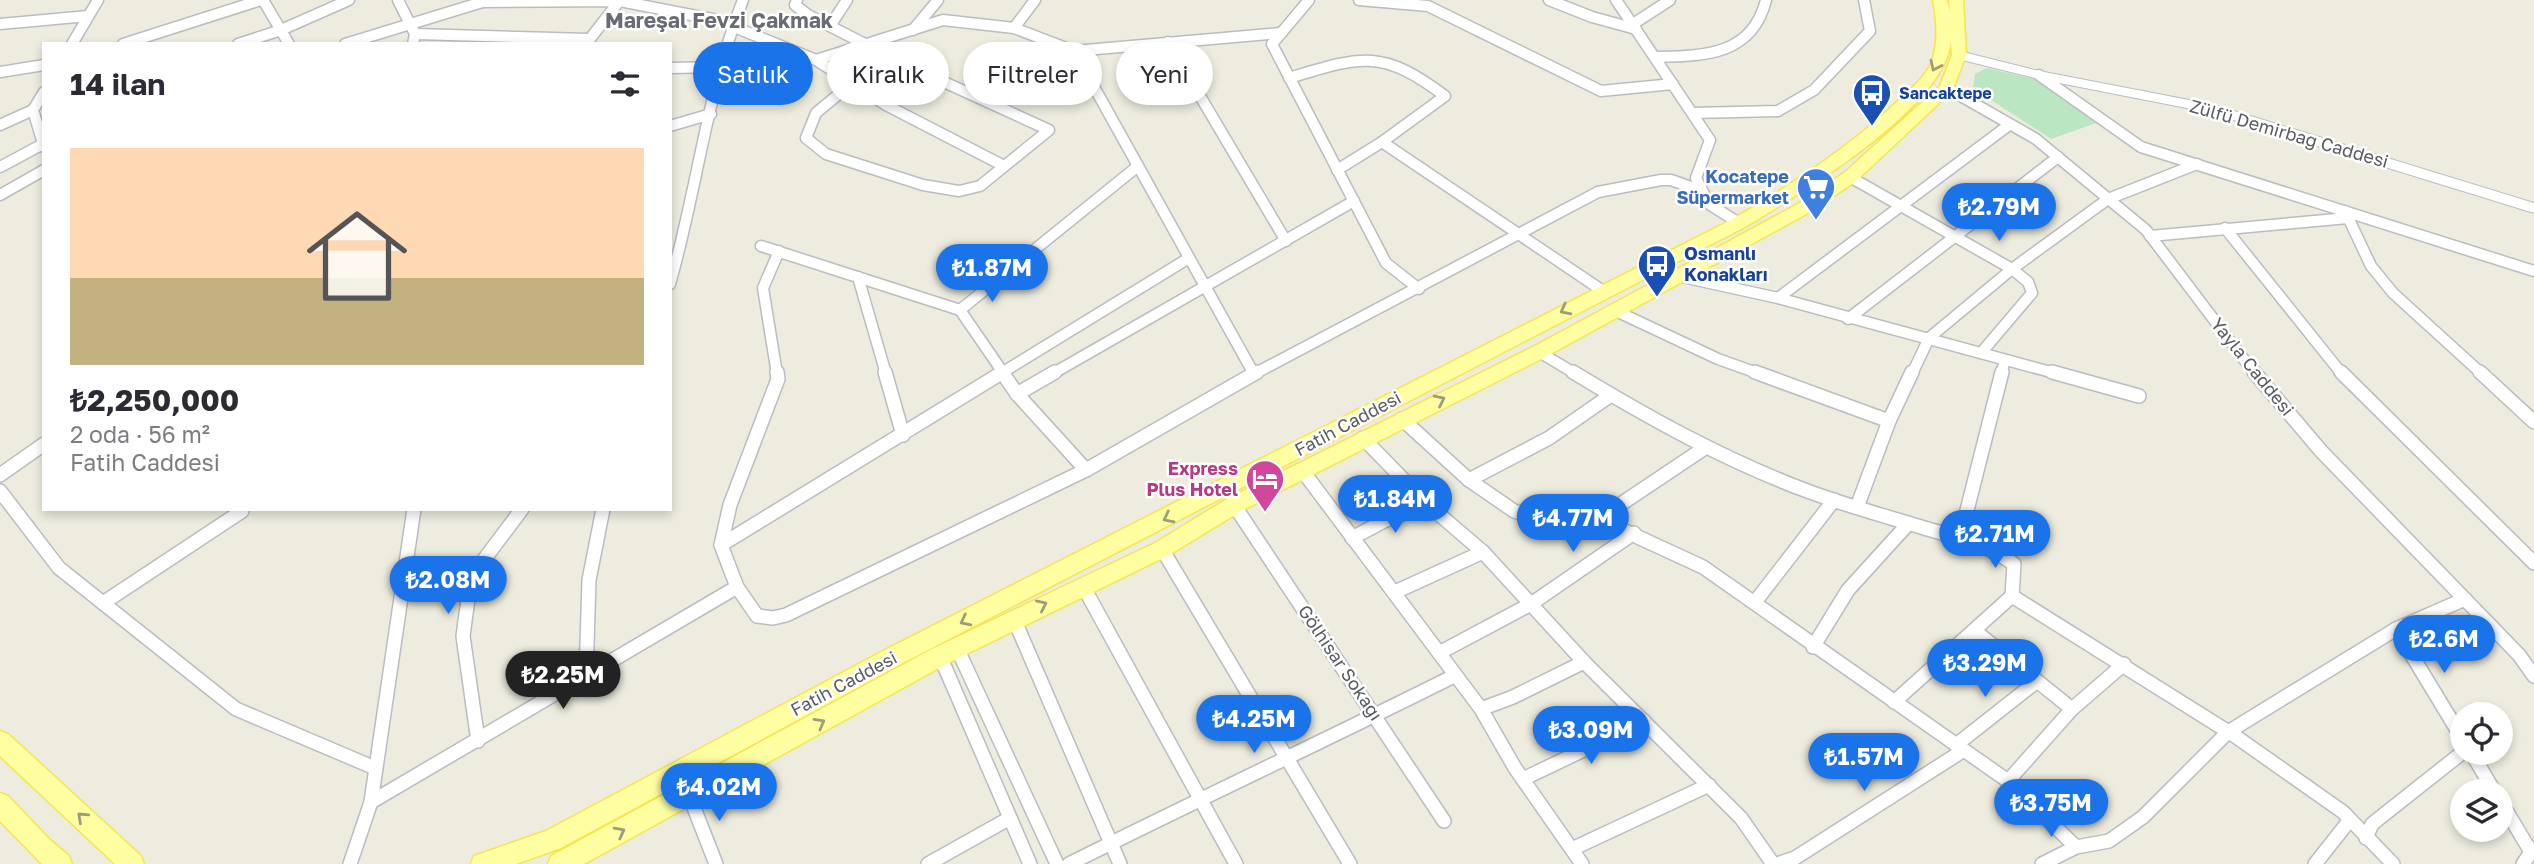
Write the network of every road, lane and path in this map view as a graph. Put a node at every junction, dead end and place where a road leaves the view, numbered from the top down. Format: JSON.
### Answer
{"nodes":[{"id":1,"x":98,"y":0,"type":"edge"},
{"id":2,"x":262,"y":0,"type":"edge"},
{"id":3,"x":349,"y":0,"type":"edge"},
{"id":4,"x":398,"y":0,"type":"edge"},
{"id":5,"x":620,"y":0,"type":"edge"},
{"id":6,"x":743,"y":0,"type":"edge"},
{"id":7,"x":797,"y":0,"type":"edge"},
{"id":8,"x":847,"y":0,"type":"edge"},
{"id":9,"x":937,"y":0,"type":"edge"},
{"id":10,"x":1035,"y":0,"type":"edge"},
{"id":11,"x":1309,"y":0,"type":"edge"},
{"id":12,"x":1359,"y":0,"type":"edge"},
{"id":13,"x":1549,"y":0,"type":"edge"},
{"id":14,"x":1616,"y":0,"type":"edge"},
{"id":15,"x":1670,"y":0,"type":"edge"},
{"id":16,"x":1766,"y":0,"type":"edge"},
{"id":17,"x":1864,"y":0,"type":"edge"},
{"id":18,"x":1940,"y":0,"type":"edge"},
{"id":19,"x":1956,"y":0,"type":"edge"},
{"id":20,"x":486,"y":1,"type":"edge"},
{"id":21,"x":88,"y":16,"type":"junction"},
{"id":22,"x":0,"y":24,"type":"edge"},
{"id":23,"x":732,"y":26,"type":"junction"},
{"id":24,"x":830,"y":26,"type":"junction"},
{"id":25,"x":1634,"y":27,"type":"junction"},
{"id":26,"x":1014,"y":28,"type":"junction"},
{"id":27,"x":281,"y":30,"type":"junction"},
{"id":28,"x":912,"y":30,"type":"junction"},
{"id":29,"x":1281,"y":33,"type":"junction"},
{"id":30,"x":412,"y":34,"type":"edge"},
{"id":31,"x":139,"y":41,"type":"edge"},
{"id":32,"x":587,"y":41,"type":"edge"},
{"id":33,"x":73,"y":42,"type":"edge"},
{"id":34,"x":245,"y":42,"type":"edge"},
{"id":35,"x":288,"y":42,"type":"edge"},
{"id":36,"x":358,"y":42,"type":"edge"},
{"id":37,"x":728,"y":42,"type":"edge"},
{"id":38,"x":861,"y":42,"type":"edge"},
{"id":39,"x":876,"y":42,"type":"edge"},
{"id":40,"x":1051,"y":42,"type":"edge"},
{"id":41,"x":1168,"y":42,"type":"edge"},
{"id":42,"x":1959,"y":55,"type":"junction"},
{"id":43,"x":827,"y":57,"type":"edge"},
{"id":44,"x":1655,"y":57,"type":"junction"},
{"id":45,"x":816,"y":60,"type":"junction"},
{"id":46,"x":42,"y":65,"type":"edge"},
{"id":47,"x":672,"y":68,"type":"edge"},
{"id":48,"x":693,"y":68,"type":"edge"},
{"id":49,"x":827,"y":68,"type":"edge"},
{"id":50,"x":0,"y":72,"type":"edge"},
{"id":51,"x":2039,"y":75,"type":"junction"},
{"id":52,"x":1289,"y":78,"type":"junction"},
{"id":53,"x":949,"y":84,"type":"edge"},
{"id":54,"x":1673,"y":84,"type":"junction"},
{"id":55,"x":1947,"y":88,"type":"junction"},
{"id":56,"x":42,"y":95,"type":"edge"},
{"id":57,"x":1102,"y":101,"type":"edge"},
{"id":58,"x":827,"y":102,"type":"edge"},
{"id":59,"x":713,"y":105,"type":"edge"},
{"id":60,"x":886,"y":105,"type":"edge"},
{"id":61,"x":1205,"y":105,"type":"edge"},
{"id":62,"x":33,"y":110,"type":"junction"},
{"id":63,"x":1693,"y":113,"type":"junction"},
{"id":64,"x":711,"y":114,"type":"junction"},
{"id":65,"x":672,"y":125,"type":"edge"},
{"id":66,"x":2009,"y":125,"type":"junction"},
{"id":67,"x":2,"y":126,"type":"edge"},
{"id":68,"x":42,"y":142,"type":"edge"},
{"id":69,"x":1382,"y":142,"type":"junction"},
{"id":70,"x":42,"y":146,"type":"edge"},
{"id":71,"x":2058,"y":157,"type":"junction"},
{"id":72,"x":2197,"y":164,"type":"junction"},
{"id":73,"x":1004,"y":166,"type":"junction"},
{"id":74,"x":1138,"y":166,"type":"junction"},
{"id":75,"x":0,"y":167,"type":"edge"},
{"id":76,"x":1337,"y":170,"type":"junction"},
{"id":77,"x":42,"y":171,"type":"edge"},
{"id":78,"x":1850,"y":177,"type":"junction"},
{"id":79,"x":1703,"y":191,"type":"junction"},
{"id":80,"x":0,"y":195,"type":"edge"},
{"id":81,"x":2108,"y":199,"type":"junction"},
{"id":82,"x":1354,"y":201,"type":"junction"},
{"id":83,"x":1903,"y":206,"type":"junction"},
{"id":84,"x":2534,"y":208,"type":"edge"},
{"id":85,"x":2347,"y":215,"type":"junction"},
{"id":86,"x":1739,"y":223,"type":"junction"},
{"id":87,"x":2225,"y":228,"type":"junction"},
{"id":88,"x":1519,"y":232,"type":"junction"},
{"id":89,"x":1955,"y":236,"type":"junction"},
{"id":90,"x":2150,"y":236,"type":"junction"},
{"id":91,"x":1286,"y":241,"type":"junction"},
{"id":92,"x":761,"y":246,"type":"dead end"},
{"id":93,"x":779,"y":251,"type":"junction"},
{"id":94,"x":1189,"y":258,"type":"junction"},
{"id":95,"x":2012,"y":269,"type":"junction"},
{"id":96,"x":2534,"y":271,"type":"edge"},
{"id":97,"x":1678,"y":276,"type":"junction"},
{"id":98,"x":672,"y":277,"type":"edge"},
{"id":99,"x":858,"y":277,"type":"junction"},
{"id":100,"x":1206,"y":288,"type":"junction"},
{"id":101,"x":1419,"y":289,"type":"junction"},
{"id":102,"x":1603,"y":291,"type":"junction"},
{"id":103,"x":1778,"y":298,"type":"junction"},
{"id":104,"x":960,"y":310,"type":"junction"},
{"id":105,"x":1616,"y":311,"type":"junction"},
{"id":106,"x":1848,"y":319,"type":"junction"},
{"id":107,"x":1929,"y":338,"type":"junction"},
{"id":108,"x":1539,"y":352,"type":"junction"},
{"id":109,"x":1981,"y":353,"type":"junction"},
{"id":110,"x":2005,"y":360,"type":"junction"},
{"id":111,"x":1004,"y":373,"type":"junction"},
{"id":112,"x":1254,"y":374,"type":"junction"},
{"id":113,"x":1017,"y":394,"type":"junction"},
{"id":114,"x":1611,"y":396,"type":"junction"},
{"id":115,"x":2139,"y":396,"type":"dead end"},
{"id":116,"x":1402,"y":419,"type":"junction"},
{"id":117,"x":1889,"y":421,"type":"junction"},
{"id":118,"x":2534,"y":422,"type":"edge"},
{"id":119,"x":902,"y":435,"type":"junction"},
{"id":120,"x":1363,"y":438,"type":"junction"},
{"id":121,"x":42,"y":445,"type":"edge"},
{"id":122,"x":1706,"y":447,"type":"junction"},
{"id":123,"x":1086,"y":470,"type":"junction"},
{"id":124,"x":1301,"y":470,"type":"junction"},
{"id":125,"x":0,"y":475,"type":"edge"},
{"id":126,"x":1469,"y":480,"type":"junction"},
{"id":127,"x":0,"y":491,"type":"edge"},
{"id":128,"x":1834,"y":500,"type":"junction"},
{"id":129,"x":1234,"y":505,"type":"junction"},
{"id":130,"x":1427,"y":505,"type":"junction"},
{"id":131,"x":1857,"y":508,"type":"junction"},
{"id":132,"x":242,"y":511,"type":"edge"},
{"id":133,"x":415,"y":511,"type":"edge"},
{"id":134,"x":520,"y":511,"type":"edge"},
{"id":135,"x":603,"y":511,"type":"edge"},
{"id":136,"x":1908,"y":524,"type":"junction"},
{"id":137,"x":1614,"y":526,"type":"junction"},
{"id":138,"x":1634,"y":533,"type":"junction"},
{"id":139,"x":1352,"y":538,"type":"junction"},
{"id":140,"x":1960,"y":538,"type":"junction"},
{"id":141,"x":721,"y":545,"type":"junction"},
{"id":142,"x":1162,"y":549,"type":"junction"},
{"id":143,"x":1483,"y":552,"type":"junction"},
{"id":144,"x":2534,"y":563,"type":"edge"},
{"id":145,"x":1083,"y":586,"type":"junction"},
{"id":146,"x":737,"y":587,"type":"junction"},
{"id":147,"x":1395,"y":592,"type":"junction"},
{"id":148,"x":2012,"y":596,"type":"junction"},
{"id":149,"x":2465,"y":599,"type":"junction"},
{"id":150,"x":1755,"y":602,"type":"junction"},
{"id":151,"x":103,"y":603,"type":"junction"},
{"id":152,"x":1531,"y":604,"type":"junction"},
{"id":153,"x":1014,"y":619,"type":"junction"},
{"id":154,"x":2396,"y":629,"type":"junction"},
{"id":155,"x":1975,"y":631,"type":"junction"},
{"id":156,"x":1813,"y":647,"type":"junction"},
{"id":157,"x":948,"y":652,"type":"junction"},
{"id":158,"x":1439,"y":653,"type":"junction"},
{"id":159,"x":1584,"y":662,"type":"junction"},
{"id":160,"x":2124,"y":664,"type":"junction"},
{"id":161,"x":1454,"y":676,"type":"junction"},
{"id":162,"x":2534,"y":676,"type":"edge"},
{"id":163,"x":586,"y":677,"type":"junction"},
{"id":164,"x":2036,"y":682,"type":"junction"},
{"id":165,"x":1894,"y":702,"type":"junction"},
{"id":166,"x":1480,"y":709,"type":"junction"},
{"id":167,"x":2071,"y":709,"type":"junction"},
{"id":168,"x":1375,"y":714,"type":"junction"},
{"id":169,"x":2450,"y":718,"type":"edge"},
{"id":170,"x":1644,"y":721,"type":"junction"},
{"id":171,"x":2228,"y":732,"type":"junction"},
{"id":172,"x":0,"y":741,"type":"edge"},
{"id":173,"x":478,"y":741,"type":"junction"},
{"id":174,"x":1960,"y":747,"type":"junction"},
{"id":175,"x":1287,"y":760,"type":"junction"},
{"id":176,"x":2450,"y":762,"type":"edge"},
{"id":177,"x":375,"y":768,"type":"junction"},
{"id":178,"x":1523,"y":779,"type":"junction"},
{"id":179,"x":2008,"y":780,"type":"junction"},
{"id":180,"x":1709,"y":785,"type":"junction"},
{"id":181,"x":689,"y":795,"type":"junction"},
{"id":182,"x":1200,"y":798,"type":"junction"},
{"id":183,"x":371,"y":802,"type":"junction"},
{"id":184,"x":0,"y":804,"type":"edge"},
{"id":185,"x":1010,"y":818,"type":"junction"},
{"id":186,"x":1444,"y":821,"type":"dead end"},
{"id":187,"x":2349,"y":821,"type":"junction"},
{"id":188,"x":2513,"y":822,"type":"edge"},
{"id":189,"x":2366,"y":838,"type":"junction"},
{"id":190,"x":1110,"y":844,"type":"junction"},
{"id":191,"x":2076,"y":847,"type":"junction"},
{"id":192,"x":1572,"y":849,"type":"junction"},
{"id":193,"x":60,"y":864,"type":"edge"},
{"id":194,"x":132,"y":864,"type":"edge"},
{"id":195,"x":350,"y":864,"type":"edge"},
{"id":196,"x":482,"y":864,"type":"edge"},
{"id":197,"x":561,"y":864,"type":"edge"},
{"id":198,"x":716,"y":864,"type":"edge"},
{"id":199,"x":928,"y":864,"type":"edge"},
{"id":200,"x":1030,"y":864,"type":"edge"},
{"id":201,"x":1057,"y":864,"type":"edge"},
{"id":202,"x":1069,"y":864,"type":"edge"},
{"id":203,"x":1119,"y":864,"type":"edge"},
{"id":204,"x":1237,"y":864,"type":"edge"},
{"id":205,"x":1350,"y":864,"type":"edge"},
{"id":206,"x":1582,"y":864,"type":"edge"},
{"id":207,"x":1775,"y":864,"type":"edge"},
{"id":208,"x":2042,"y":864,"type":"edge"},
{"id":209,"x":2315,"y":864,"type":"edge"},
{"id":210,"x":2393,"y":864,"type":"edge"},
{"id":211,"x":2522,"y":864,"type":"edge"}],
"edges":[{"from":1,"to":21,"type":"street"},
{"from":2,"to":27,"type":"street"},
{"from":2,"to":31,"type":"street"},
{"from":3,"to":27,"type":"street"},
{"from":4,"to":30,"type":"street"},
{"from":5,"to":20,"type":"street"},
{"from":5,"to":23,"type":"street"},
{"from":5,"to":32,"type":"street"},
{"from":6,"to":23,"type":"street"},
{"from":7,"to":24,"type":"street"},
{"from":8,"to":24,"type":"street"},
{"from":9,"to":28,"type":"street"},
{"from":10,"to":26,"type":"street"},
{"from":11,"to":29,"type":"street"},
{"from":12,"to":54,"type":"street"},
{"from":13,"to":25,"type":"street"},
{"from":14,"to":25,"type":"street"},
{"from":15,"to":25,"type":"street"},
{"from":16,"to":44,"type":"street"},
{"from":17,"to":63,"type":"street"},
{"from":18,"to":86,"type":"main road","name":"Fatih Caddesi","one_way":true},
{"from":19,"to":42,"type":"main road","name":"Fatih Caddesi"},
{"from":20,"to":30,"type":"street"},
{"from":21,"to":22,"type":"street"},
{"from":21,"to":33,"type":"street"},
{"from":23,"to":37,"type":"street"},
{"from":23,"to":45,"type":"street"},
{"from":24,"to":38,"type":"street"},
{"from":25,"to":44,"type":"street"},
{"from":26,"to":28,"type":"street"},
{"from":26,"to":40,"type":"street"},
{"from":27,"to":34,"type":"street"},
{"from":27,"to":35,"type":"street"},
{"from":28,"to":39,"type":"street"},
{"from":29,"to":41,"type":"street"},
{"from":29,"to":52,"type":"street"},
{"from":30,"to":32,"type":"street"},
{"from":30,"to":36,"type":"street"},
{"from":42,"to":51,"type":"street","name":"Zülfü Demirbağ Caddesi"},
{"from":42,"to":55,"type":"main road","name":"Fatih Caddesi"},
{"from":43,"to":45,"type":"street"},
{"from":44,"to":54,"type":"street"},
{"from":45,"to":49,"type":"street"},
{"from":46,"to":50,"type":"street"},
{"from":47,"to":48,"type":"street"},
{"from":51,"to":72,"type":"street"},
{"from":51,"to":84,"type":"street","name":"Zülfü Demirbağ Caddesi"},
{"from":52,"to":69,"type":"street"},
{"from":52,"to":76,"type":"street"},
{"from":53,"to":73,"type":"street"},
{"from":54,"to":63,"type":"street"},
{"from":55,"to":66,"type":"street","name":"Yayla Caddesi"},
{"from":55,"to":78,"type":"main road","name":"Fatih Caddesi"},
{"from":56,"to":62,"type":"street"},
{"from":57,"to":74,"type":"street"},
{"from":58,"to":73,"type":"street"},
{"from":59,"to":64,"type":"street"},
{"from":60,"to":73,"type":"street"},
{"from":61,"to":91,"type":"street"},
{"from":62,"to":67,"type":"street"},
{"from":62,"to":68,"type":"street"},
{"from":63,"to":79,"type":"street"},
{"from":64,"to":65,"type":"street"},
{"from":64,"to":98,"type":"street"},
{"from":66,"to":71,"type":"street","name":"Yayla Caddesi"},
{"from":66,"to":83,"type":"street"},
{"from":69,"to":76,"type":"street"},
{"from":69,"to":88,"type":"street"},
{"from":70,"to":75,"type":"street"},
{"from":71,"to":81,"type":"street","name":"Yayla Caddesi"},
{"from":71,"to":89,"type":"street"},
{"from":72,"to":81,"type":"street"},
{"from":72,"to":85,"type":"street"},
{"from":74,"to":94,"type":"street"},
{"from":74,"to":104,"type":"street"},
{"from":76,"to":82,"type":"street"},
{"from":77,"to":80,"type":"street"},
{"from":78,"to":83,"type":"street"},
{"from":78,"to":97,"type":"main road","name":"Fatih Caddesi"},
{"from":79,"to":86,"type":"street"},
{"from":79,"to":88,"type":"street"},
{"from":81,"to":90,"type":"street","name":"Yayla Caddesi"},
{"from":81,"to":95,"type":"street"},
{"from":82,"to":91,"type":"street"},
{"from":82,"to":101,"type":"street"},
{"from":83,"to":89,"type":"street"},
{"from":83,"to":103,"type":"street"},
{"from":85,"to":87,"type":"street"},
{"from":85,"to":96,"type":"street"},
{"from":85,"to":118,"type":"street"},
{"from":86,"to":102,"type":"main road","name":"Fatih Caddesi"},
{"from":87,"to":90,"type":"street"},
{"from":87,"to":144,"type":"street"},
{"from":88,"to":101,"type":"street"},
{"from":88,"to":102,"type":"street"},
{"from":89,"to":95,"type":"street"},
{"from":89,"to":106,"type":"street"},
{"from":90,"to":149,"type":"street","name":"Yayla Caddesi"},
{"from":91,"to":100,"type":"street"},
{"from":92,"to":93,"type":"street"},
{"from":93,"to":99,"type":"street"},
{"from":93,"to":141,"type":"street"},
{"from":94,"to":100,"type":"street"},
{"from":94,"to":111,"type":"street"},
{"from":95,"to":107,"type":"street"},
{"from":95,"to":109,"type":"street"},
{"from":97,"to":103,"type":"street"},
{"from":97,"to":105,"type":"main road","name":"Fatih Caddesi"},
{"from":99,"to":104,"type":"street"},
{"from":99,"to":119,"type":"street"},
{"from":100,"to":112,"type":"street"},
{"from":100,"to":113,"type":"street"},
{"from":101,"to":112,"type":"street"},
{"from":102,"to":196,"type":"main road","name":"Fatih Caddesi","one_way":true},
{"from":103,"to":106,"type":"street"},
{"from":104,"to":111,"type":"street"},
{"from":105,"to":108,"type":"main road","name":"Fatih Caddesi"},
{"from":105,"to":117,"type":"street"},
{"from":106,"to":107,"type":"street"},
{"from":107,"to":109,"type":"street"},
{"from":107,"to":117,"type":"street"},
{"from":108,"to":114,"type":"street"},
{"from":116,"to":108,"type":"main road","name":"Fatih Caddesi","one_way":true},
{"from":109,"to":110,"type":"street"},
{"from":110,"to":115,"type":"street"},
{"from":110,"to":140,"type":"street"},
{"from":111,"to":113,"type":"street"},
{"from":111,"to":119,"type":"street"},
{"from":112,"to":123,"type":"street"},
{"from":113,"to":123,"type":"street"},
{"from":114,"to":122,"type":"street"},
{"from":114,"to":126,"type":"street"},
{"from":116,"to":120,"type":"main road","name":"Fatih Caddesi"},
{"from":116,"to":126,"type":"street"},
{"from":117,"to":131,"type":"street"},
{"from":119,"to":141,"type":"street"},
{"from":120,"to":124,"type":"main road","name":"Fatih Caddesi"},
{"from":120,"to":130,"type":"street"},
{"from":121,"to":125,"type":"street"},
{"from":122,"to":128,"type":"street"},
{"from":122,"to":137,"type":"street"},
{"from":123,"to":146,"type":"street"},
{"from":124,"to":129,"type":"main road","name":"Fatih Caddesi"},
{"from":124,"to":139,"type":"street"},
{"from":126,"to":137,"type":"street"},
{"from":127,"to":151,"type":"street"},
{"from":128,"to":131,"type":"street"},
{"from":128,"to":150,"type":"street"},
{"from":129,"to":142,"type":"main road","name":"Fatih Caddesi"},
{"from":129,"to":168,"type":"street","name":"Gölhisar Sokağı"},
{"from":130,"to":139,"type":"street"},
{"from":130,"to":143,"type":"street"},
{"from":131,"to":136,"type":"street"},
{"from":132,"to":151,"type":"street"},
{"from":133,"to":177,"type":"street"},
{"from":134,"to":173,"type":"street"},
{"from":135,"to":163,"type":"street"},
{"from":136,"to":140,"type":"street"},
{"from":136,"to":156,"type":"street"},
{"from":137,"to":138,"type":"street"},
{"from":138,"to":150,"type":"street"},
{"from":138,"to":152,"type":"street"},
{"from":139,"to":147,"type":"street"},
{"from":140,"to":148,"type":"street"},
{"from":141,"to":146,"type":"street"},
{"from":142,"to":145,"type":"main road","name":"Fatih Caddesi"},
{"from":142,"to":175,"type":"street"},
{"from":143,"to":147,"type":"street"},
{"from":143,"to":152,"type":"street"},
{"from":153,"to":145,"type":"main road","name":"Fatih Caddesi","one_way":true},
{"from":145,"to":182,"type":"street"},
{"from":146,"to":163,"type":"street"},
{"from":147,"to":158,"type":"street"},
{"from":148,"to":155,"type":"street"},
{"from":148,"to":160,"type":"street"},
{"from":149,"to":154,"type":"street"},
{"from":149,"to":162,"type":"street","name":"Yayla Caddesi"},
{"from":150,"to":156,"type":"street"},
{"from":151,"to":177,"type":"street"},
{"from":152,"to":158,"type":"street"},
{"from":152,"to":159,"type":"street"},
{"from":153,"to":157,"type":"main road","name":"Fatih Caddesi"},
{"from":153,"to":190,"type":"street"},
{"from":154,"to":169,"type":"street"},
{"from":154,"to":171,"type":"street"},
{"from":155,"to":164,"type":"street"},
{"from":155,"to":165,"type":"street"},
{"from":156,"to":165,"type":"street"},
{"from":181,"to":157,"type":"main road","name":"Fatih Caddesi","one_way":true},
{"from":157,"to":185,"type":"street"},
{"from":157,"to":201,"type":"street"},
{"from":158,"to":161,"type":"street"},
{"from":159,"to":166,"type":"street"},
{"from":159,"to":170,"type":"street"},
{"from":160,"to":167,"type":"street"},
{"from":160,"to":171,"type":"street"},
{"from":161,"to":166,"type":"street"},
{"from":161,"to":168,"type":"street"},
{"from":163,"to":173,"type":"street"},
{"from":164,"to":167,"type":"street"},
{"from":164,"to":174,"type":"street"},
{"from":165,"to":174,"type":"street"},
{"from":166,"to":178,"type":"street"},
{"from":167,"to":179,"type":"street"},
{"from":168,"to":175,"type":"street"},
{"from":168,"to":186,"type":"street","name":"Gölhisar Sokağı"},
{"from":170,"to":178,"type":"street"},
{"from":170,"to":180,"type":"street"},
{"from":171,"to":187,"type":"street"},
{"from":171,"to":191,"type":"street"},
{"from":194,"to":172,"type":"main road","one_way":true},
{"from":173,"to":183,"type":"street"},
{"from":174,"to":179,"type":"street"},
{"from":174,"to":207,"type":"street"},
{"from":175,"to":182,"type":"street"},
{"from":175,"to":205,"type":"street"},
{"from":176,"to":189,"type":"street"},
{"from":177,"to":183,"type":"street"},
{"from":178,"to":192,"type":"street"},
{"from":179,"to":191,"type":"street"},
{"from":180,"to":192,"type":"street"},
{"from":180,"to":207,"type":"street"},
{"from":197,"to":181,"type":"main road","name":"Fatih Caddesi","one_way":true},
{"from":181,"to":198,"type":"street"},
{"from":182,"to":190,"type":"street"},
{"from":182,"to":204,"type":"street"},
{"from":183,"to":195,"type":"street"},
{"from":184,"to":193,"type":"main road"},
{"from":185,"to":199,"type":"street"},
{"from":185,"to":200,"type":"street"},
{"from":187,"to":189,"type":"street"},
{"from":187,"to":209,"type":"street"},
{"from":188,"to":211,"type":"street"},
{"from":189,"to":210,"type":"street"},
{"from":190,"to":202,"type":"street"},
{"from":190,"to":203,"type":"street"},
{"from":191,"to":208,"type":"street"},
{"from":192,"to":206,"type":"street"}]}
